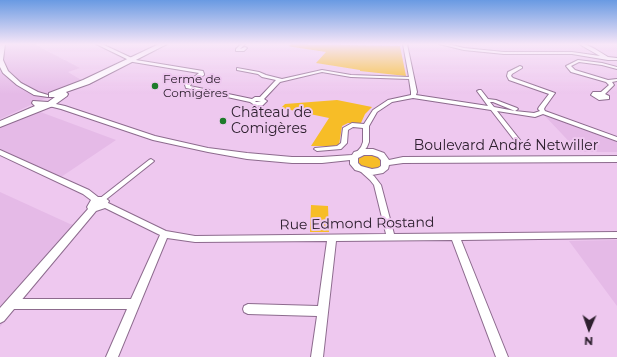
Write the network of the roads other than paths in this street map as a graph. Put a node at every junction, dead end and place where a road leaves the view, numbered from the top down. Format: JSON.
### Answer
{"nodes":[{"id":1,"x":1,"y":61,"type":"edge"},
{"id":2,"x":132,"y":61,"type":"edge"},
{"id":3,"x":137,"y":61,"type":"edge"},
{"id":4,"x":408,"y":61,"type":"edge"},
{"id":5,"x":587,"y":61,"type":"edge"},
{"id":6,"x":605,"y":61,"type":"edge"},
{"id":7,"x":520,"y":66,"type":"dead end"},
{"id":8,"x":617,"y":68,"type":"edge"},
{"id":9,"x":239,"y":70,"type":"dead end"},
{"id":10,"x":411,"y":78,"type":"junction"},
{"id":11,"x":281,"y":80,"type":"junction"},
{"id":12,"x":617,"y":80,"type":"edge"},
{"id":13,"x":608,"y":81,"type":"junction"},
{"id":14,"x":19,"y":84,"type":"junction"},
{"id":15,"x":479,"y":91,"type":"dead end"},
{"id":16,"x":602,"y":94,"type":"dead end"},
{"id":17,"x":413,"y":96,"type":"junction"},
{"id":18,"x":485,"y":100,"type":"junction"},
{"id":19,"x":53,"y":101,"type":"junction"},
{"id":20,"x":36,"y":102,"type":"junction"},
{"id":21,"x":492,"y":109,"type":"junction"},
{"id":22,"x":521,"y":110,"type":"dead end"},
{"id":23,"x":543,"y":112,"type":"junction"},
{"id":24,"x":0,"y":123,"type":"edge"},
{"id":25,"x":366,"y":126,"type":"junction"},
{"id":26,"x":617,"y":139,"type":"edge"},
{"id":27,"x":517,"y":140,"type":"dead end"},
{"id":28,"x":366,"y":142,"type":"junction"},
{"id":29,"x":317,"y":149,"type":"dead end"},
{"id":30,"x":0,"y":152,"type":"edge"},
{"id":31,"x":381,"y":157,"type":"junction"},
{"id":32,"x":356,"y":158,"type":"junction"},
{"id":33,"x":614,"y":159,"type":"edge"},
{"id":34,"x":151,"y":161,"type":"dead end"},
{"id":35,"x":363,"y":171,"type":"junction"},
{"id":36,"x":380,"y":171,"type":"junction"},
{"id":37,"x":377,"y":185,"type":"junction"},
{"id":38,"x":99,"y":203,"type":"junction"},
{"id":39,"x":165,"y":234,"type":"junction"},
{"id":40,"x":617,"y":235,"type":"edge"},
{"id":41,"x":455,"y":236,"type":"junction"},
{"id":42,"x":391,"y":237,"type":"junction"},
{"id":43,"x":332,"y":238,"type":"junction"},
{"id":44,"x":11,"y":304,"type":"junction"},
{"id":45,"x":134,"y":304,"type":"junction"},
{"id":46,"x":248,"y":308,"type":"dead end"},
{"id":47,"x":323,"y":312,"type":"junction"},
{"id":48,"x":0,"y":317,"type":"edge"},
{"id":49,"x":112,"y":357,"type":"edge"},
{"id":50,"x":317,"y":357,"type":"edge"},
{"id":51,"x":502,"y":357,"type":"edge"}],
"edges":[{"from":1,"to":14,"type":"main road"},
{"from":2,"to":19,"type":"main road"},
{"from":3,"to":11,"type":"street"},
{"from":4,"to":10,"type":"street"},
{"from":5,"to":13,"type":"street"},
{"from":6,"to":8,"type":"street"},
{"from":7,"to":23,"type":"street"},
{"from":9,"to":11,"type":"street"},
{"from":10,"to":11,"type":"street"},
{"from":10,"to":17,"type":"street"},
{"from":12,"to":13,"type":"street"},
{"from":13,"to":16,"type":"street"},
{"from":14,"to":19,"type":"main road"},
{"from":14,"to":20,"type":"main road"},
{"from":15,"to":18,"type":"street"},
{"from":17,"to":21,"type":"street"},
{"from":17,"to":25,"type":"street"},
{"from":18,"to":21,"type":"street"},
{"from":18,"to":22,"type":"street"},
{"from":19,"to":20,"type":"main road"},
{"from":19,"to":24,"type":"main road"},
{"from":19,"to":32,"type":"main road"},
{"from":20,"to":24,"type":"main road"},
{"from":21,"to":23,"type":"street"},
{"from":21,"to":27,"type":"street"},
{"from":23,"to":26,"type":"street"},
{"from":25,"to":28,"type":"street"},
{"from":25,"to":29,"type":"street"},
{"from":28,"to":31,"type":"street"},
{"from":28,"to":32,"type":"street"},
{"from":30,"to":38,"type":"street","name":"Rue Edmond Rostand"},
{"from":31,"to":32,"type":"main road","name":"Boulevard André Netwiller"},
{"from":31,"to":33,"type":"main road","name":"Boulevard André Netwiller"},
{"from":31,"to":36,"type":"main road"},
{"from":32,"to":35,"type":"main road"},
{"from":34,"to":38,"type":"street"},
{"from":35,"to":36,"type":"main road"},
{"from":35,"to":37,"type":"street"},
{"from":36,"to":37,"type":"street"},
{"from":37,"to":42,"type":"street"},
{"from":38,"to":39,"type":"street","name":"Rue Edmond Rostand"},
{"from":38,"to":44,"type":"street"},
{"from":39,"to":43,"type":"street","name":"Rue Edmond Rostand"},
{"from":39,"to":45,"type":"street"},
{"from":40,"to":41,"type":"street","name":"Rue Edmond Rostand"},
{"from":41,"to":42,"type":"street","name":"Rue Edmond Rostand"},
{"from":41,"to":51,"type":"street"},
{"from":42,"to":43,"type":"street","name":"Rue Edmond Rostand"},
{"from":43,"to":47,"type":"street"},
{"from":44,"to":45,"type":"street"},
{"from":44,"to":48,"type":"street"},
{"from":45,"to":49,"type":"street"},
{"from":46,"to":47,"type":"street"},
{"from":47,"to":50,"type":"street"}]}
